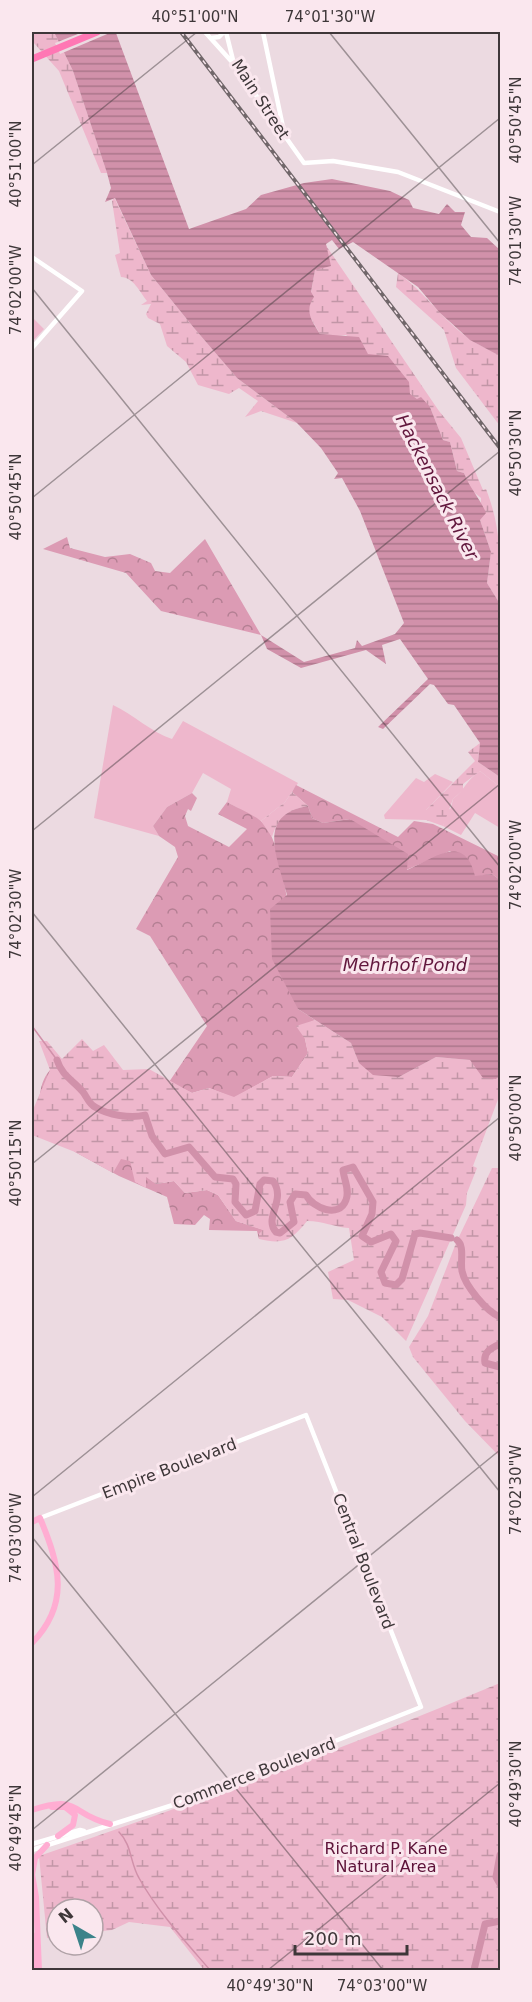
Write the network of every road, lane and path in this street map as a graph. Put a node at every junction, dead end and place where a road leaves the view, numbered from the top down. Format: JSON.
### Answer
{"nodes":[{"id":1,"x":97,"y":32,"type":"edge"},
{"id":2,"x":206,"y":32,"type":"edge"},
{"id":3,"x":225,"y":32,"type":"edge"},
{"id":4,"x":263,"y":32,"type":"edge"},
{"id":5,"x":211,"y":38,"type":"junction"},
{"id":6,"x":32,"y":59,"type":"edge"},
{"id":7,"x":234,"y":64,"type":"junction"},
{"id":8,"x":279,"y":112,"type":"junction"},
{"id":9,"x":272,"y":119,"type":"junction"},
{"id":10,"x":284,"y":135,"type":"junction"},
{"id":11,"x":501,"y":212,"type":"edge"},
{"id":12,"x":32,"y":257,"type":"edge"},
{"id":13,"x":32,"y":348,"type":"edge"},
{"id":14,"x":306,"y":1415,"type":"joint"},
{"id":15,"x":40,"y":1518,"type":"junction"},
{"id":16,"x":32,"y":1522,"type":"edge"},
{"id":17,"x":32,"y":1643,"type":"edge"},
{"id":18,"x":421,"y":1707,"type":"joint"},
{"id":19,"x":32,"y":1810,"type":"edge"},
{"id":20,"x":32,"y":1815,"type":"edge"},
{"id":21,"x":110,"y":1824,"type":"junction"},
{"id":22,"x":84,"y":1832,"type":"junction"},
{"id":23,"x":58,"y":1836,"type":"junction"},
{"id":24,"x":32,"y":1844,"type":"edge"},
{"id":25,"x":47,"y":1845,"type":"junction"},
{"id":26,"x":32,"y":1850,"type":"edge"},
{"id":27,"x":32,"y":1875,"type":"edge"},
{"id":28,"x":32,"y":1935,"type":"edge"},
{"id":29,"x":34,"y":1971,"type":"edge"},
{"id":30,"x":39,"y":1971,"type":"edge"}],
"edges":[{"from":1,"to":6,"type":"highway"},
{"from":2,"to":5,"type":"street"},
{"from":3,"to":5,"type":"street"},
{"from":3,"to":7,"type":"street","name":"Main Street"},
{"from":4,"to":8,"type":"street"},
{"from":5,"to":7,"type":"street"},
{"from":7,"to":9,"type":"street","name":"Main Street"},
{"from":8,"to":9,"type":"street"},
{"from":8,"to":10,"type":"street"},
{"from":9,"to":10,"type":"street","name":"Main Street"},
{"from":10,"to":11,"type":"street","name":"Main Street"},
{"from":12,"to":13,"type":"street"},
{"from":14,"to":15,"type":"street","name":"Empire Boulevard"},
{"from":14,"to":18,"type":"street","name":"Central Boulevard"},
{"from":15,"to":16,"type":"main road","name":"Empire Boulevard"},
{"from":15,"to":17,"type":"main road"},
{"from":18,"to":21,"type":"street","name":"Commerce Boulevard"},
{"from":19,"to":21,"type":"main road"},
{"from":20,"to":23,"type":"main road"},
{"from":21,"to":22,"type":"street","name":"Commerce Boulevard"},
{"from":22,"to":23,"type":"street","name":"Commerce Boulevard"},
{"from":22,"to":25,"type":"street","name":"Commerce Boulevard"},
{"from":23,"to":24,"type":"street","name":"Commerce Boulevard"},
{"from":25,"to":26,"type":"street","name":"Commerce Boulevard"},
{"from":25,"to":27,"type":"main road"},
{"from":27,"to":30,"type":"main road"},
{"from":28,"to":29,"type":"main road"}]}
